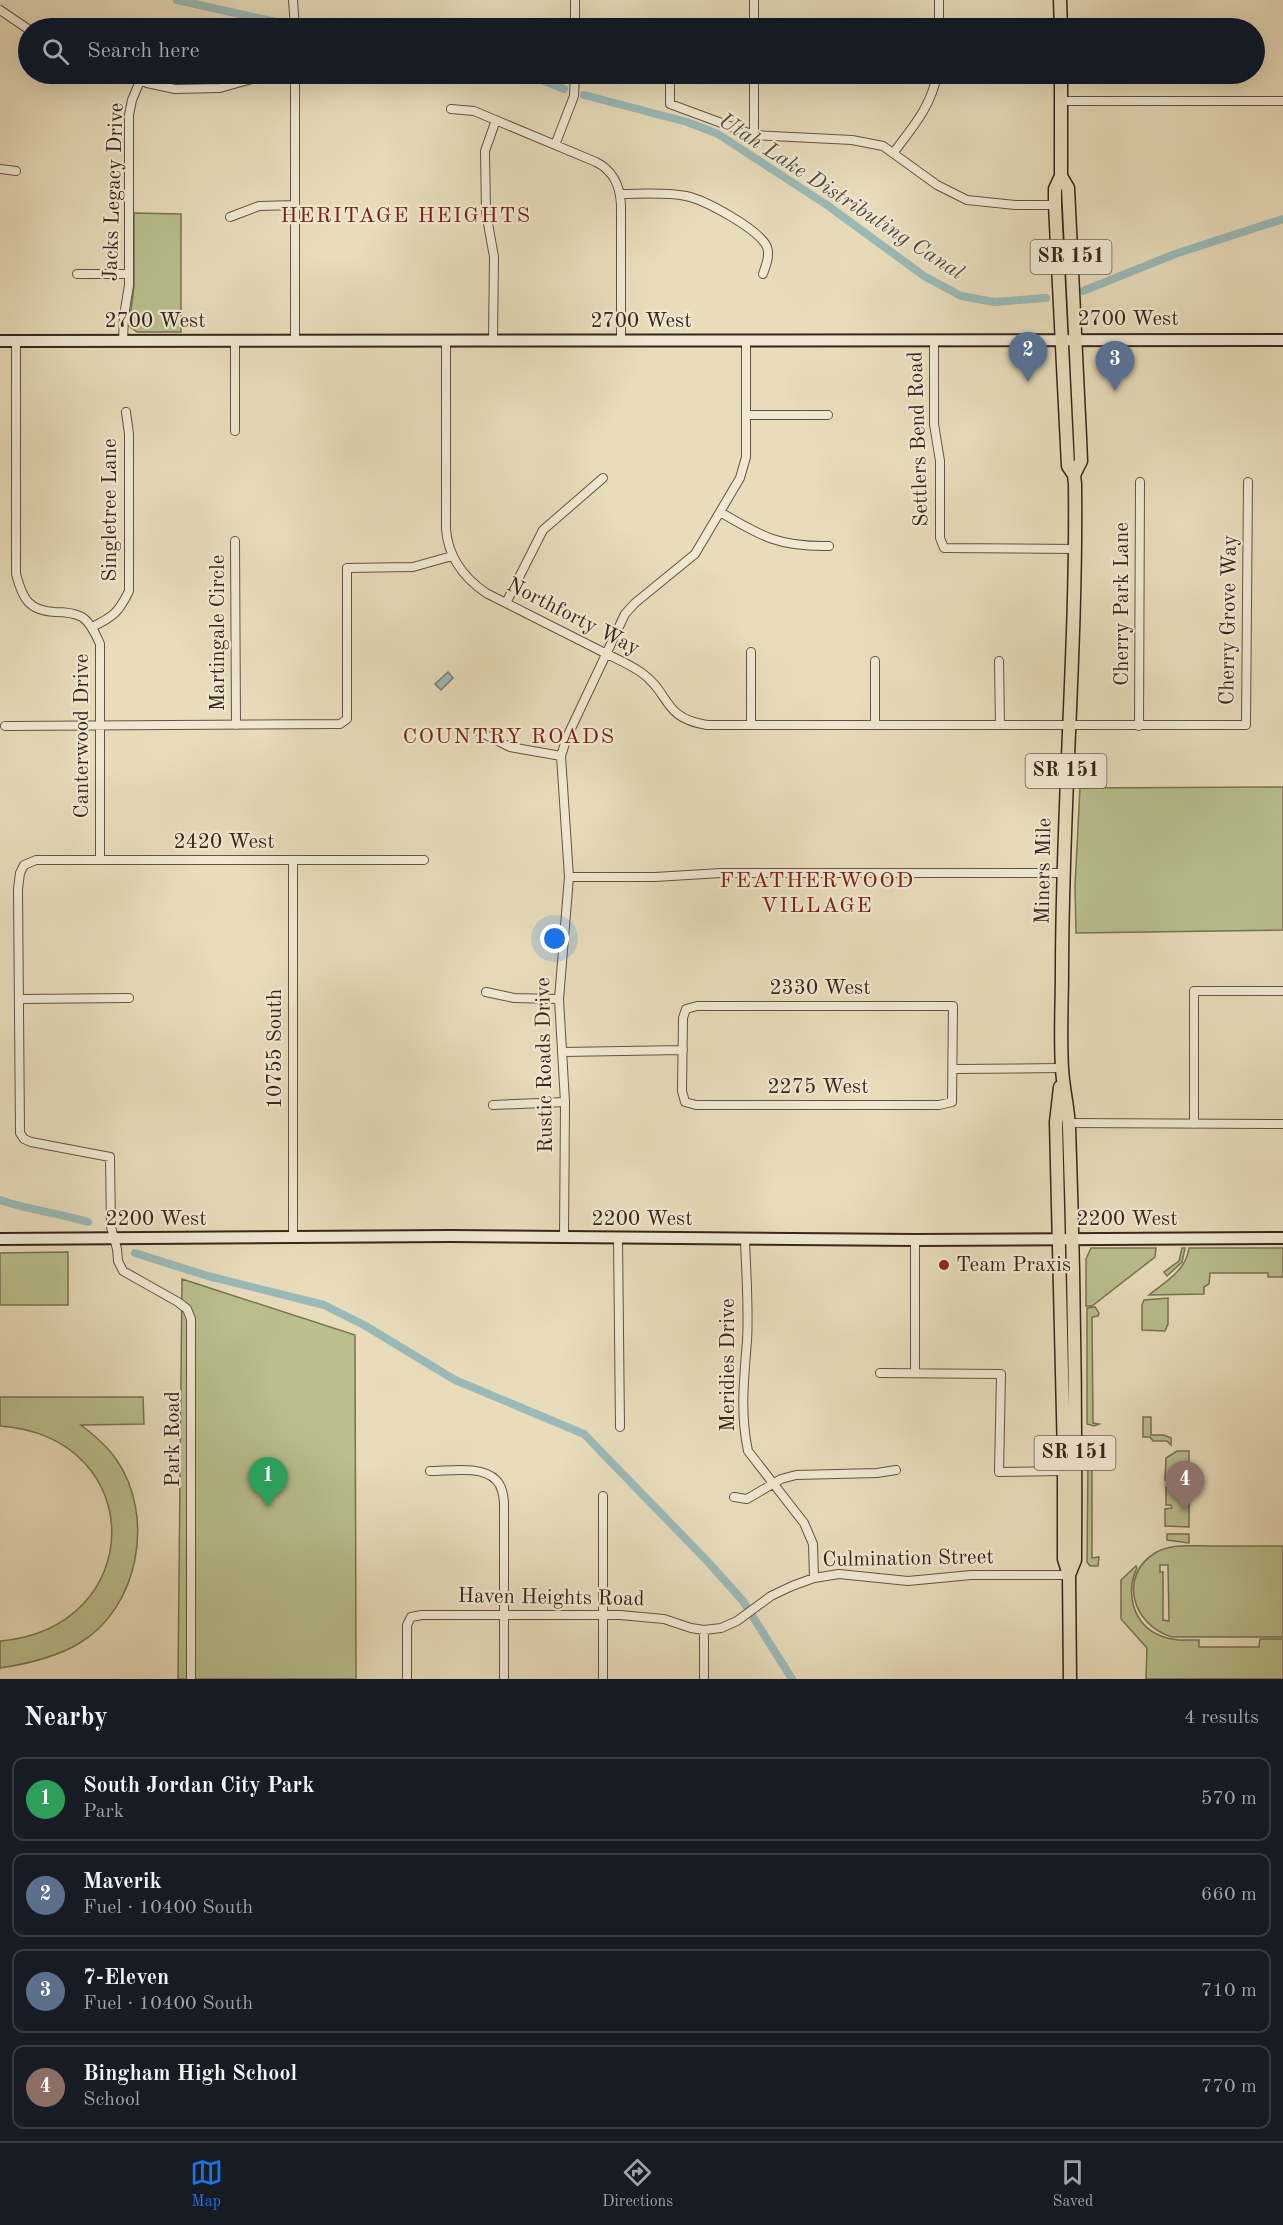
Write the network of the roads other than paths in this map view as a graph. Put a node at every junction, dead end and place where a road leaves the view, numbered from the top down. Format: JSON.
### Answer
{"nodes":[{"id":1,"x":293,"y":0,"type":"edge"},
{"id":2,"x":575,"y":0,"type":"edge"},
{"id":3,"x":754,"y":0,"type":"edge"},
{"id":4,"x":939,"y":0,"type":"edge"},
{"id":5,"x":1060,"y":0,"type":"edge"},
{"id":6,"x":0,"y":10,"type":"edge"},
{"id":7,"x":294,"y":18,"type":"edge"},
{"id":8,"x":575,"y":18,"type":"edge"},
{"id":9,"x":754,"y":18,"type":"edge"},
{"id":10,"x":939,"y":18,"type":"edge"},
{"id":11,"x":1060,"y":18,"type":"edge"},
{"id":12,"x":18,"y":22,"type":"edge"},
{"id":13,"x":139,"y":84,"type":"edge"},
{"id":14,"x":151,"y":84,"type":"edge"},
{"id":15,"x":233,"y":84,"type":"edge"},
{"id":16,"x":295,"y":84,"type":"edge"},
{"id":17,"x":575,"y":84,"type":"edge"},
{"id":18,"x":670,"y":84,"type":"edge"},
{"id":19,"x":754,"y":84,"type":"edge"},
{"id":20,"x":934,"y":84,"type":"edge"},
{"id":21,"x":1060,"y":84,"type":"edge"},
{"id":22,"x":1060,"y":101,"type":"junction"},
{"id":23,"x":1283,"y":101,"type":"edge"},
{"id":24,"x":451,"y":109,"type":"dead end"},
{"id":25,"x":496,"y":120,"type":"junction"},
{"id":26,"x":754,"y":135,"type":"junction"},
{"id":27,"x":555,"y":145,"type":"junction"},
{"id":28,"x":894,"y":152,"type":"junction"},
{"id":29,"x":0,"y":169,"type":"edge"},
{"id":30,"x":16,"y":171,"type":"dead end"},
{"id":31,"x":1061,"y":176,"type":"junction"},
{"id":32,"x":620,"y":194,"type":"junction"},
{"id":33,"x":295,"y":205,"type":"junction"},
{"id":34,"x":1055,"y":205,"type":"junction"},
{"id":35,"x":230,"y":217,"type":"dead end"},
{"id":36,"x":77,"y":274,"type":"dead end"},
{"id":37,"x":129,"y":274,"type":"junction"},
{"id":38,"x":764,"y":274,"type":"dead end"},
{"id":39,"x":1061,"y":339,"type":"junction"},
{"id":40,"x":1075,"y":339,"type":"junction"},
{"id":41,"x":235,"y":340,"type":"junction"},
{"id":42,"x":295,"y":340,"type":"junction"},
{"id":43,"x":446,"y":340,"type":"junction"},
{"id":44,"x":493,"y":340,"type":"junction"},
{"id":45,"x":621,"y":340,"type":"junction"},
{"id":46,"x":746,"y":340,"type":"junction"},
{"id":47,"x":934,"y":340,"type":"junction"},
{"id":48,"x":1283,"y":340,"type":"edge"},
{"id":49,"x":0,"y":341,"type":"edge"},
{"id":50,"x":16,"y":341,"type":"junction"},
{"id":51,"x":123,"y":341,"type":"junction"},
{"id":52,"x":126,"y":412,"type":"dead end"},
{"id":53,"x":746,"y":415,"type":"junction"},
{"id":54,"x":828,"y":415,"type":"dead end"},
{"id":55,"x":236,"y":431,"type":"dead end"},
{"id":56,"x":1074,"y":476,"type":"junction"},
{"id":57,"x":603,"y":478,"type":"dead end"},
{"id":58,"x":1140,"y":482,"type":"dead end"},
{"id":59,"x":1248,"y":482,"type":"dead end"},
{"id":60,"x":720,"y":512,"type":"junction"},
{"id":61,"x":236,"y":541,"type":"dead end"},
{"id":62,"x":830,"y":546,"type":"dead end"},
{"id":63,"x":1076,"y":549,"type":"junction"},
{"id":64,"x":452,"y":556,"type":"junction"},
{"id":65,"x":506,"y":603,"type":"junction"},
{"id":66,"x":92,"y":627,"type":"junction"},
{"id":67,"x":750,"y":652,"type":"dead end"},
{"id":68,"x":606,"y":653,"type":"junction"},
{"id":69,"x":875,"y":661,"type":"dead end"},
{"id":70,"x":999,"y":661,"type":"dead end"},
{"id":71,"x":236,"y":725,"type":"junction"},
{"id":72,"x":750,"y":725,"type":"junction"},
{"id":73,"x":875,"y":725,"type":"junction"},
{"id":74,"x":1000,"y":725,"type":"junction"},
{"id":75,"x":1069,"y":725,"type":"junction"},
{"id":76,"x":5,"y":726,"type":"dead end"},
{"id":77,"x":101,"y":726,"type":"junction"},
{"id":78,"x":1139,"y":726,"type":"junction"},
{"id":79,"x":478,"y":731,"type":"dead end"},
{"id":80,"x":561,"y":756,"type":"junction"},
{"id":81,"x":100,"y":860,"type":"junction"},
{"id":82,"x":293,"y":860,"type":"junction"},
{"id":83,"x":424,"y":860,"type":"dead end"},
{"id":84,"x":1062,"y":873,"type":"junction"},
{"id":85,"x":568,"y":877,"type":"junction"},
{"id":86,"x":1283,"y":991,"type":"edge"},
{"id":87,"x":486,"y":992,"type":"dead end"},
{"id":88,"x":129,"y":998,"type":"dead end"},
{"id":89,"x":19,"y":999,"type":"junction"},
{"id":90,"x":559,"y":999,"type":"junction"},
{"id":91,"x":683,"y":1050,"type":"junction"},
{"id":92,"x":562,"y":1052,"type":"junction"},
{"id":93,"x":1062,"y":1068,"type":"junction"},
{"id":94,"x":953,"y":1069,"type":"junction"},
{"id":95,"x":565,"y":1102,"type":"junction"},
{"id":96,"x":493,"y":1105,"type":"dead end"},
{"id":97,"x":1069,"y":1122,"type":"junction"},
{"id":98,"x":1194,"y":1124,"type":"junction"},
{"id":99,"x":1283,"y":1124,"type":"edge"},
{"id":100,"x":293,"y":1238,"type":"junction"},
{"id":101,"x":564,"y":1238,"type":"junction"},
{"id":102,"x":618,"y":1238,"type":"junction"},
{"id":103,"x":1283,"y":1238,"type":"edge"},
{"id":104,"x":0,"y":1239,"type":"edge"},
{"id":105,"x":114,"y":1239,"type":"junction"},
{"id":106,"x":746,"y":1239,"type":"junction"},
{"id":107,"x":1059,"y":1239,"type":"junction"},
{"id":108,"x":1072,"y":1239,"type":"junction"},
{"id":109,"x":915,"y":1240,"type":"junction"},
{"id":110,"x":880,"y":1373,"type":"dead end"},
{"id":111,"x":915,"y":1373,"type":"junction"},
{"id":112,"x":620,"y":1427,"type":"dead end"},
{"id":113,"x":896,"y":1470,"type":"dead end"},
{"id":114,"x":430,"y":1471,"type":"dead end"},
{"id":115,"x":1064,"y":1471,"type":"junction"},
{"id":116,"x":772,"y":1483,"type":"junction"},
{"id":117,"x":603,"y":1496,"type":"dead end"},
{"id":118,"x":734,"y":1497,"type":"dead end"},
{"id":119,"x":1069,"y":1575,"type":"junction"},
{"id":120,"x":814,"y":1578,"type":"junction"},
{"id":121,"x":755,"y":1608,"type":"joint"},
{"id":122,"x":504,"y":1615,"type":"junction"},
{"id":123,"x":603,"y":1615,"type":"junction"},
{"id":124,"x":704,"y":1630,"type":"junction"},
{"id":125,"x":191,"y":1679,"type":"edge"},
{"id":126,"x":407,"y":1679,"type":"edge"},
{"id":127,"x":504,"y":1679,"type":"edge"},
{"id":128,"x":603,"y":1679,"type":"edge"},
{"id":129,"x":704,"y":1679,"type":"edge"},
{"id":130,"x":1070,"y":1679,"type":"edge"}],
"edges":[{"from":1,"to":7,"type":"street"},
{"from":2,"to":8,"type":"street"},
{"from":3,"to":9,"type":"street"},
{"from":4,"to":10,"type":"street"},
{"from":5,"to":11,"type":"main road"},
{"from":6,"to":12,"type":"street"},
{"from":13,"to":37,"type":"street","name":"Jacks Legacy Drive"},
{"from":14,"to":15,"type":"street"},
{"from":16,"to":33,"type":"street"},
{"from":17,"to":27,"type":"street"},
{"from":18,"to":26,"type":"street"},
{"from":19,"to":26,"type":"street"},
{"from":20,"to":28,"type":"street"},
{"from":21,"to":22,"type":"main road","number":"SR 151"},
{"from":22,"to":23,"type":"street"},
{"from":22,"to":31,"type":"main road","number":"SR 151"},
{"from":24,"to":25,"type":"street"},
{"from":25,"to":27,"type":"street"},
{"from":25,"to":44,"type":"street"},
{"from":26,"to":28,"type":"street"},
{"from":27,"to":32,"type":"street"},
{"from":28,"to":34,"type":"street"},
{"from":29,"to":30,"type":"street"},
{"from":31,"to":34,"type":"main road","number":"SR 151"},
{"from":31,"to":40,"type":"main road","number":"SR 151"},
{"from":32,"to":38,"type":"street"},
{"from":32,"to":45,"type":"street"},
{"from":33,"to":35,"type":"street"},
{"from":33,"to":42,"type":"street"},
{"from":34,"to":39,"type":"main road","number":"SR 151"},
{"from":36,"to":37,"type":"street"},
{"from":37,"to":51,"type":"street","name":"Jacks Legacy Drive"},
{"from":39,"to":40,"type":"main road","name":"2700 West"},
{"from":39,"to":47,"type":"main road","name":"2700 West"},
{"from":39,"to":56,"type":"main road","number":"SR 151"},
{"from":40,"to":48,"type":"main road","name":"2700 West"},
{"from":40,"to":56,"type":"main road","number":"SR 151"},
{"from":41,"to":42,"type":"main road","name":"2700 West"},
{"from":41,"to":51,"type":"main road","name":"2700 West"},
{"from":41,"to":55,"type":"street"},
{"from":42,"to":43,"type":"main road","name":"2700 West"},
{"from":43,"to":44,"type":"main road","name":"2700 West"},
{"from":43,"to":64,"type":"street","name":"Northforty Way"},
{"from":44,"to":45,"type":"main road","name":"2700 West"},
{"from":45,"to":46,"type":"main road","name":"2700 West"},
{"from":46,"to":47,"type":"main road","name":"2700 West"},
{"from":46,"to":53,"type":"street","name":"Rustic Roads Drive"},
{"from":47,"to":63,"type":"street","name":"Settlers Bend Road"},
{"from":49,"to":50,"type":"main road","name":"2700 West"},
{"from":50,"to":51,"type":"main road","name":"2700 West"},
{"from":50,"to":66,"type":"street","name":"Canterwood Drive"},
{"from":52,"to":66,"type":"street","name":"Singletree Lane"},
{"from":53,"to":54,"type":"street"},
{"from":53,"to":60,"type":"street","name":"Rustic Roads Drive"},
{"from":56,"to":63,"type":"main road","name":"Miners Mile","number":"SR 151"},
{"from":57,"to":65,"type":"street"},
{"from":58,"to":78,"type":"street","name":"Cherry Park Lane"},
{"from":59,"to":78,"type":"street","name":"Cherry Grove Way"},
{"from":60,"to":62,"type":"street"},
{"from":60,"to":68,"type":"street","name":"Rustic Roads Drive"},
{"from":61,"to":71,"type":"street","name":"Martingale Circle"},
{"from":63,"to":75,"type":"main road","name":"Miners Mile","number":"SR 151"},
{"from":64,"to":65,"type":"street","name":"Northforty Way"},
{"from":64,"to":71,"type":"street"},
{"from":65,"to":68,"type":"street","name":"Northforty Way"},
{"from":66,"to":77,"type":"street","name":"Canterwood Drive"},
{"from":67,"to":72,"type":"street"},
{"from":68,"to":72,"type":"street","name":"Northforty Way"},
{"from":68,"to":80,"type":"street","name":"Rustic Roads Drive"},
{"from":69,"to":73,"type":"street"},
{"from":70,"to":74,"type":"street"},
{"from":71,"to":77,"type":"street"},
{"from":72,"to":73,"type":"street","name":"Northforty Way"},
{"from":73,"to":74,"type":"street","name":"Northforty Way"},
{"from":74,"to":75,"type":"street","name":"Northforty Way"},
{"from":75,"to":78,"type":"street","name":"Cherry Grove Way"},
{"from":75,"to":84,"type":"main road","name":"Miners Mile","number":"SR 151"},
{"from":76,"to":77,"type":"street"},
{"from":77,"to":81,"type":"street","name":"Canterwood Drive"},
{"from":79,"to":80,"type":"street"},
{"from":80,"to":85,"type":"street","name":"Rustic Roads Drive"},
{"from":81,"to":82,"type":"street","name":"2420 West"},
{"from":81,"to":89,"type":"street","name":"2420 West"},
{"from":82,"to":83,"type":"street","name":"2420 West"},
{"from":82,"to":100,"type":"street","name":"10755 South"},
{"from":84,"to":85,"type":"street"},
{"from":84,"to":93,"type":"main road","name":"Miners Mile","number":"SR 151"},
{"from":85,"to":90,"type":"street","name":"Rustic Roads Drive"},
{"from":86,"to":98,"type":"street"},
{"from":87,"to":90,"type":"street"},
{"from":88,"to":89,"type":"street"},
{"from":89,"to":105,"type":"street"},
{"from":90,"to":92,"type":"street","name":"Rustic Roads Drive"},
{"from":91,"to":92,"type":"street"},
{"from":91,"to":94,"type":"street","name":"2275 West"},
{"from":91,"to":94,"type":"street","name":"2330 West"},
{"from":92,"to":95,"type":"street","name":"Rustic Roads Drive"},
{"from":93,"to":94,"type":"street"},
{"from":93,"to":97,"type":"main road","name":"Miners Mile","number":"SR 151"},
{"from":93,"to":107,"type":"main road","number":"SR 151"},
{"from":95,"to":96,"type":"street"},
{"from":95,"to":101,"type":"street","name":"Rustic Roads Drive"},
{"from":97,"to":98,"type":"street"},
{"from":97,"to":108,"type":"main road","name":"Miners Mile","number":"SR 151"},
{"from":98,"to":99,"type":"street"},
{"from":100,"to":101,"type":"main road","name":"2200 West"},
{"from":100,"to":105,"type":"main road","name":"2200 West"},
{"from":101,"to":102,"type":"main road","name":"2200 West"},
{"from":102,"to":106,"type":"main road","name":"2200 West"},
{"from":102,"to":112,"type":"street"},
{"from":103,"to":108,"type":"main road","name":"2200 West"},
{"from":104,"to":105,"type":"main road","name":"2200 West"},
{"from":105,"to":125,"type":"street","name":"Park Road"},
{"from":106,"to":109,"type":"main road","name":"2200 West"},
{"from":106,"to":116,"type":"street","name":"Meridies Drive"},
{"from":107,"to":108,"type":"main road","name":"2200 West"},
{"from":107,"to":109,"type":"main road","name":"2200 West"},
{"from":107,"to":115,"type":"main road","number":"SR 151"},
{"from":108,"to":119,"type":"main road","number":"SR 151"},
{"from":109,"to":111,"type":"street"},
{"from":110,"to":111,"type":"street"},
{"from":111,"to":115,"type":"street"},
{"from":113,"to":116,"type":"street"},
{"from":114,"to":122,"type":"street"},
{"from":115,"to":119,"type":"main road","number":"SR 151"},
{"from":116,"to":118,"type":"street"},
{"from":116,"to":120,"type":"street","name":"Meridies Drive"},
{"from":117,"to":123,"type":"street"},
{"from":119,"to":120,"type":"street","name":"Culmination Street"},
{"from":119,"to":130,"type":"main road","number":"SR 151"},
{"from":120,"to":121,"type":"street","name":"Culmination Street"},
{"from":121,"to":124,"type":"street","name":"Haven Heights Road"},
{"from":122,"to":123,"type":"street","name":"Haven Heights Road"},
{"from":122,"to":126,"type":"street","name":"Haven Heights Road"},
{"from":122,"to":127,"type":"street"},
{"from":123,"to":124,"type":"street","name":"Haven Heights Road"},
{"from":123,"to":128,"type":"street"},
{"from":124,"to":129,"type":"street"}]}
